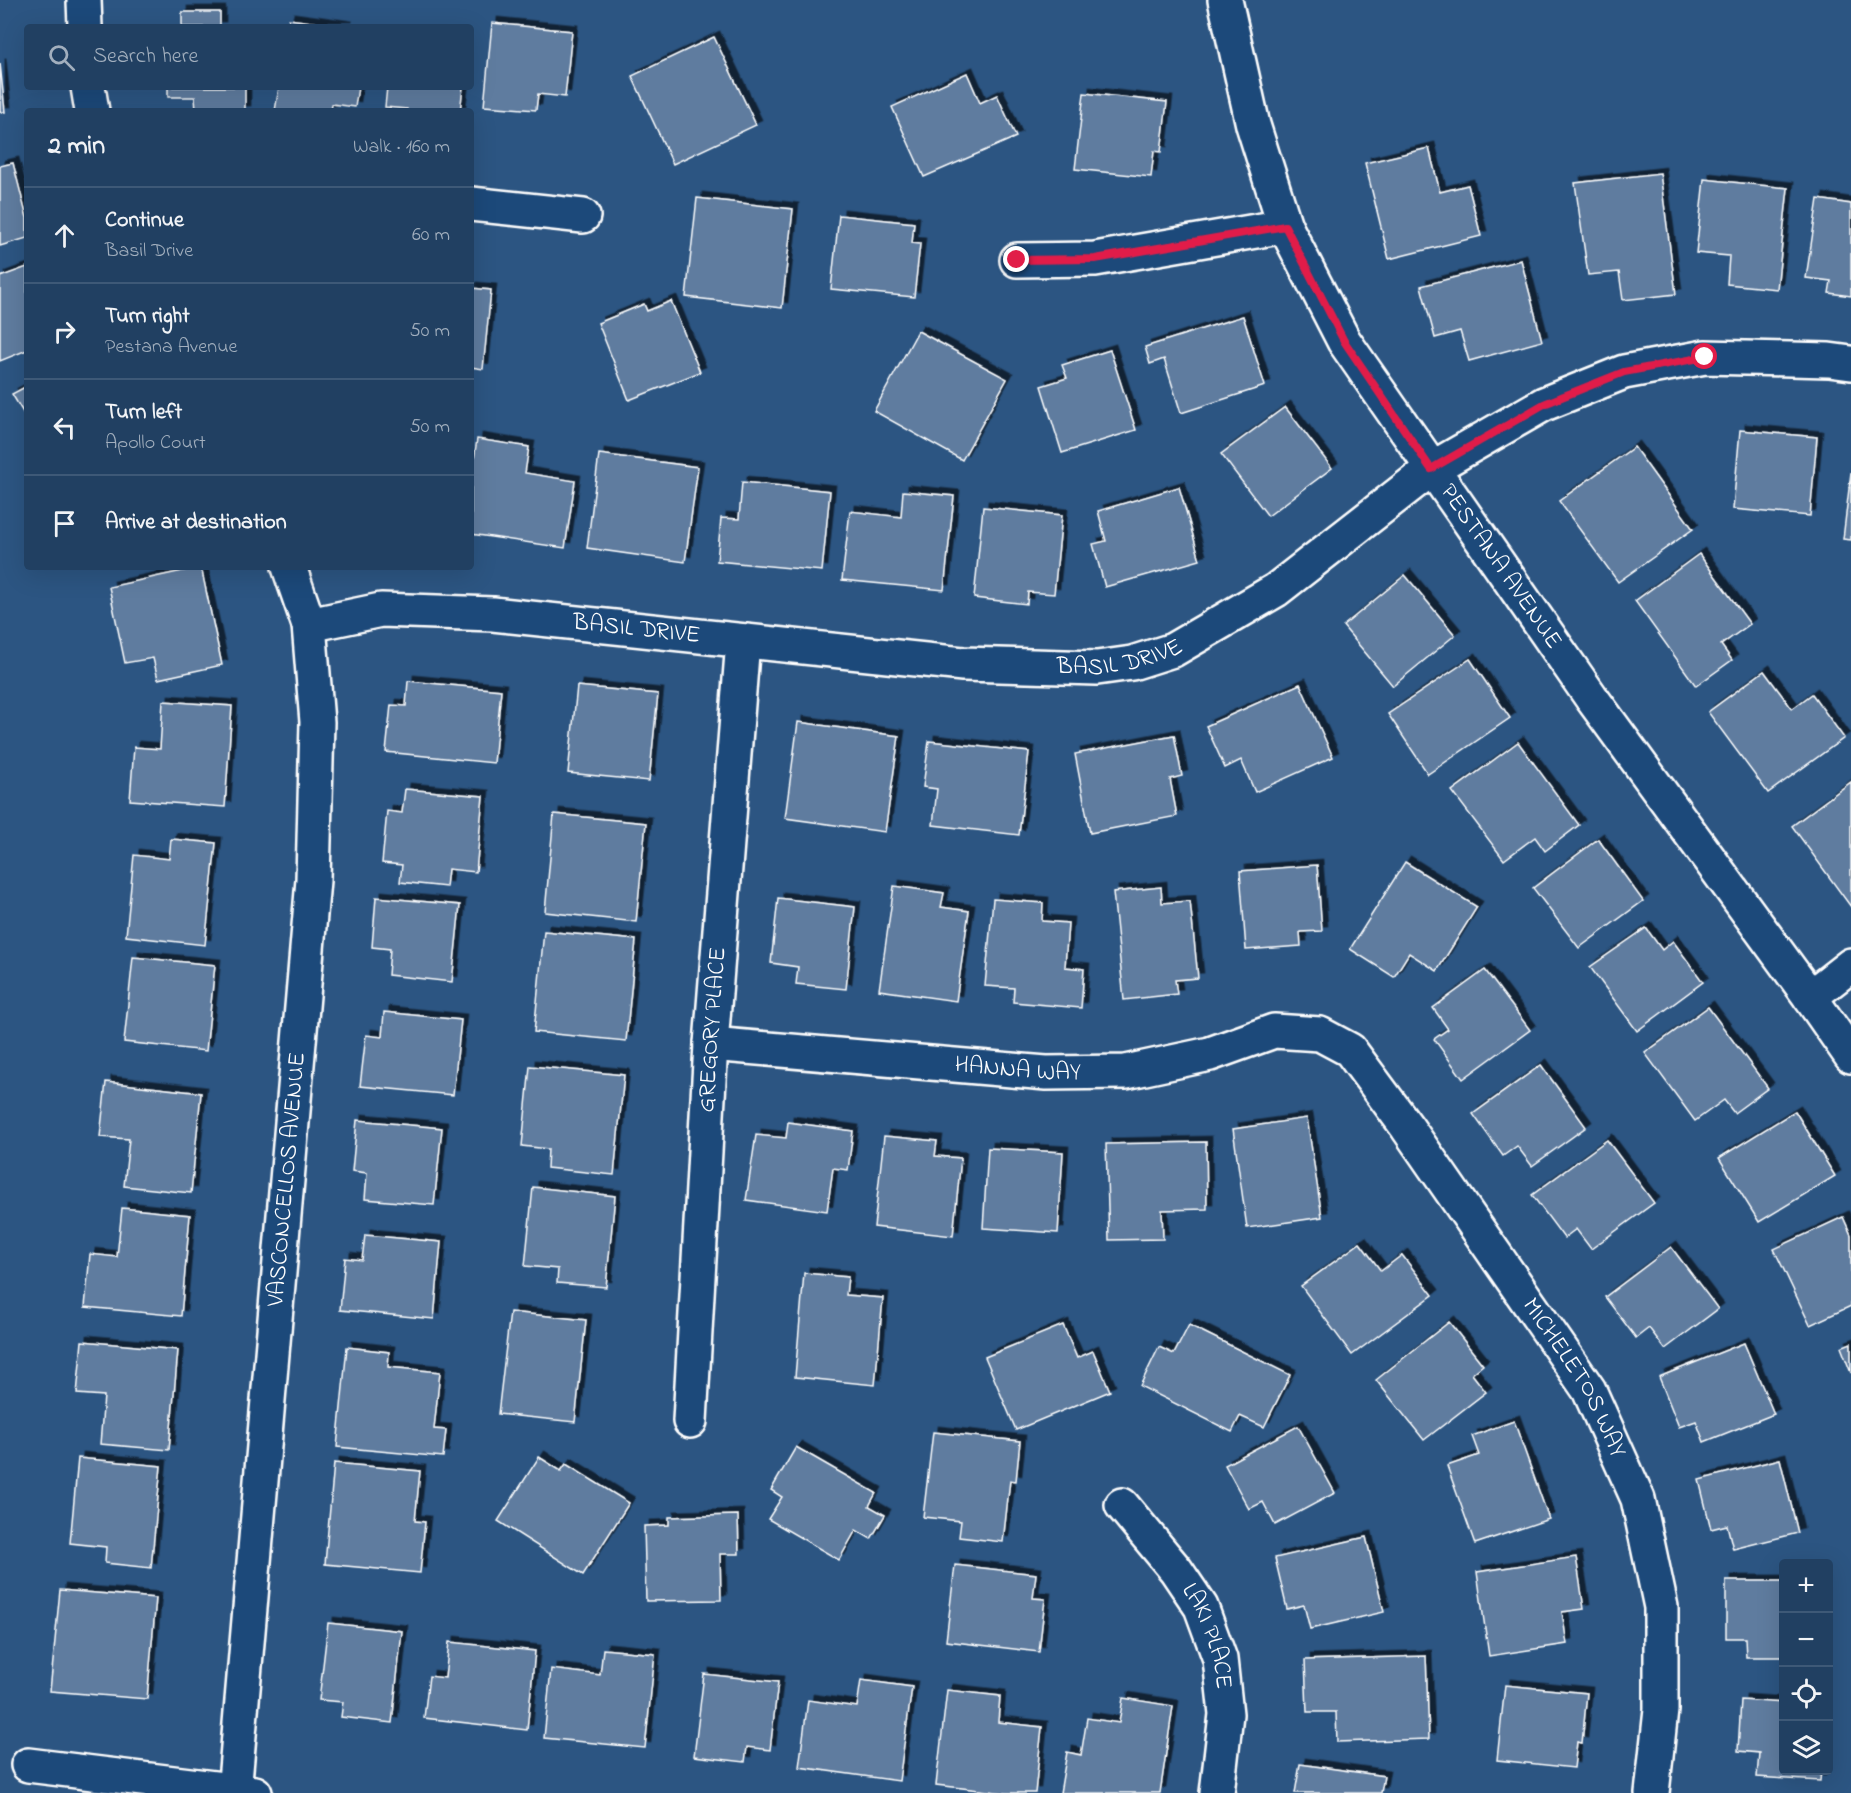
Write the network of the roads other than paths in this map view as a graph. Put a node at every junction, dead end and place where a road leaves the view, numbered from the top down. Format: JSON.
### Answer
{"nodes":[{"id":1,"x":84,"y":0,"type":"edge"},
{"id":2,"x":1225,"y":0,"type":"edge"},
{"id":3,"x":85,"y":24,"type":"edge"},
{"id":4,"x":88,"y":90,"type":"edge"},
{"id":5,"x":92,"y":108,"type":"edge"},
{"id":6,"x":474,"y":204,"type":"edge"},
{"id":7,"x":583,"y":216,"type":"dead end"},
{"id":8,"x":1285,"y":226,"type":"junction"},
{"id":9,"x":1017,"y":260,"type":"dead end"},
{"id":10,"x":1851,"y":363,"type":"edge"},
{"id":11,"x":1431,"y":469,"type":"junction"},
{"id":12,"x":290,"y":570,"type":"edge"},
{"id":13,"x":309,"y":625,"type":"junction"},
{"id":14,"x":743,"y":641,"type":"junction"},
{"id":15,"x":1851,"y":965,"type":"edge"},
{"id":16,"x":1810,"y":997,"type":"junction"},
{"id":17,"x":1320,"y":1034,"type":"joint"},
{"id":18,"x":711,"y":1044,"type":"junction"},
{"id":19,"x":1851,"y":1056,"type":"edge"},
{"id":20,"x":690,"y":1421,"type":"dead end"},
{"id":21,"x":1122,"y":1505,"type":"dead end"},
{"id":22,"x":28,"y":1765,"type":"dead end"},
{"id":23,"x":241,"y":1792,"type":"edge"},
{"id":24,"x":1217,"y":1793,"type":"edge"},
{"id":25,"x":1652,"y":1793,"type":"edge"}],
"edges":[{"from":1,"to":3,"type":"street"},
{"from":2,"to":8,"type":"street","name":"PESTANA AVENUE"},
{"from":4,"to":5,"type":"street"},
{"from":6,"to":7,"type":"street"},
{"from":8,"to":9,"type":"street"},
{"from":8,"to":11,"type":"street","name":"PESTANA AVENUE"},
{"from":10,"to":11,"type":"street","name":"BASIL DRIVE"},
{"from":11,"to":14,"type":"street","name":"BASIL DRIVE"},
{"from":11,"to":16,"type":"street","name":"PESTANA AVENUE"},
{"from":12,"to":13,"type":"street","name":"VASCONCELLOS AVENUE"},
{"from":13,"to":14,"type":"street","name":"BASIL DRIVE"},
{"from":13,"to":23,"type":"street","name":"VASCONCELLOS AVENUE"},
{"from":14,"to":18,"type":"street","name":"GREGORY PLACE"},
{"from":15,"to":16,"type":"street"},
{"from":16,"to":19,"type":"street","name":"PESTANA AVENUE"},
{"from":17,"to":18,"type":"street","name":"HANNA WAY"},
{"from":17,"to":25,"type":"street","name":"MICHELETOS WAY"},
{"from":18,"to":20,"type":"street","name":"GREGORY PLACE"},
{"from":21,"to":24,"type":"street","name":"LAKI PLACE"},
{"from":22,"to":23,"type":"street"}]}
